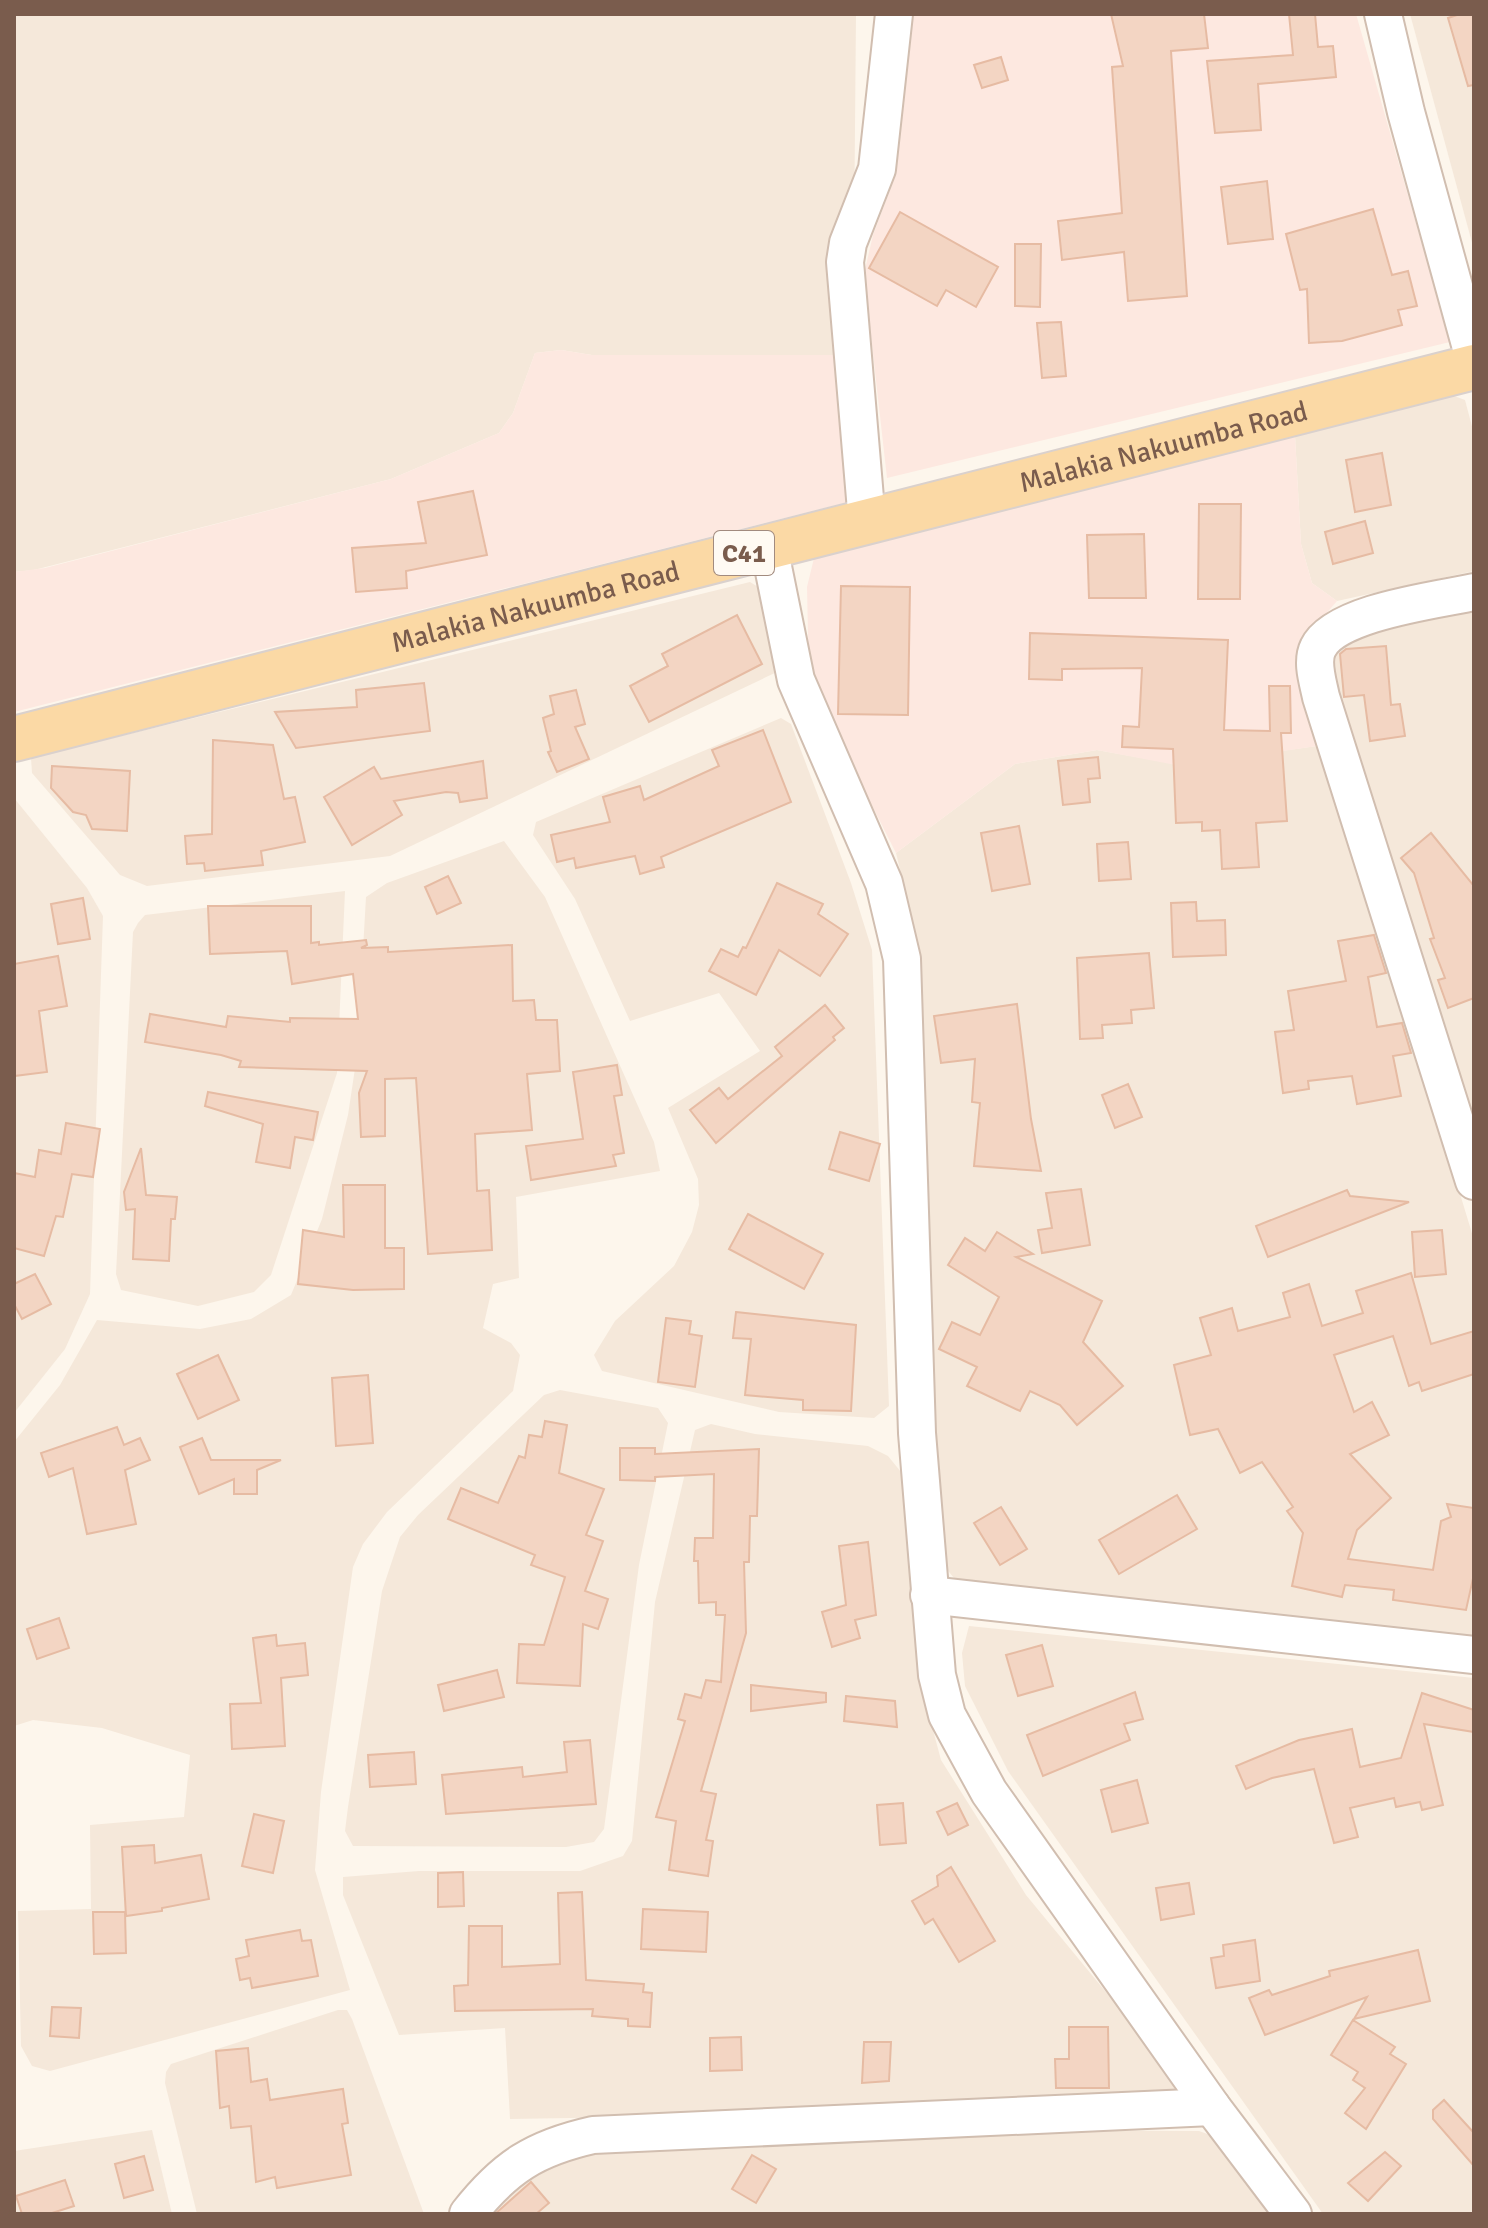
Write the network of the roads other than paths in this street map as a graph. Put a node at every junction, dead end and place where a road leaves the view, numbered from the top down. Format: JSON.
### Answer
{"nodes":[{"id":1,"x":894,"y":14,"type":"edge"},
{"id":2,"x":1383,"y":14,"type":"edge"},
{"id":3,"x":1474,"y":359,"type":"edge"},
{"id":4,"x":1474,"y":367,"type":"edge"},
{"id":5,"x":867,"y":522,"type":"junction"},
{"id":6,"x":769,"y":547,"type":"junction"},
{"id":7,"x":1474,"y":592,"type":"edge"},
{"id":8,"x":14,"y":739,"type":"edge"},
{"id":9,"x":1474,"y":1181,"type":"edge"},
{"id":10,"x":929,"y":1595,"type":"junction"},
{"id":11,"x":1474,"y":1655,"type":"edge"},
{"id":12,"x":1212,"y":2107,"type":"junction"},
{"id":13,"x":468,"y":2214,"type":"edge"},
{"id":14,"x":1293,"y":2214,"type":"edge"}],
"edges":[{"from":1,"to":5,"type":"street"},
{"from":2,"to":3,"type":"street"},
{"from":4,"to":5,"type":"main road","name":"Malakia Nakuumba Road","number":"C41"},
{"from":5,"to":6,"type":"main road","name":"Malakia Nakuumba Road","number":"C41"},
{"from":6,"to":8,"type":"main road","name":"Malakia Nakuumba Road","number":"C41"},
{"from":6,"to":10,"type":"street"},
{"from":7,"to":9,"type":"street"},
{"from":10,"to":11,"type":"street"},
{"from":10,"to":12,"type":"street"},
{"from":12,"to":13,"type":"street"},
{"from":12,"to":14,"type":"street"}]}
